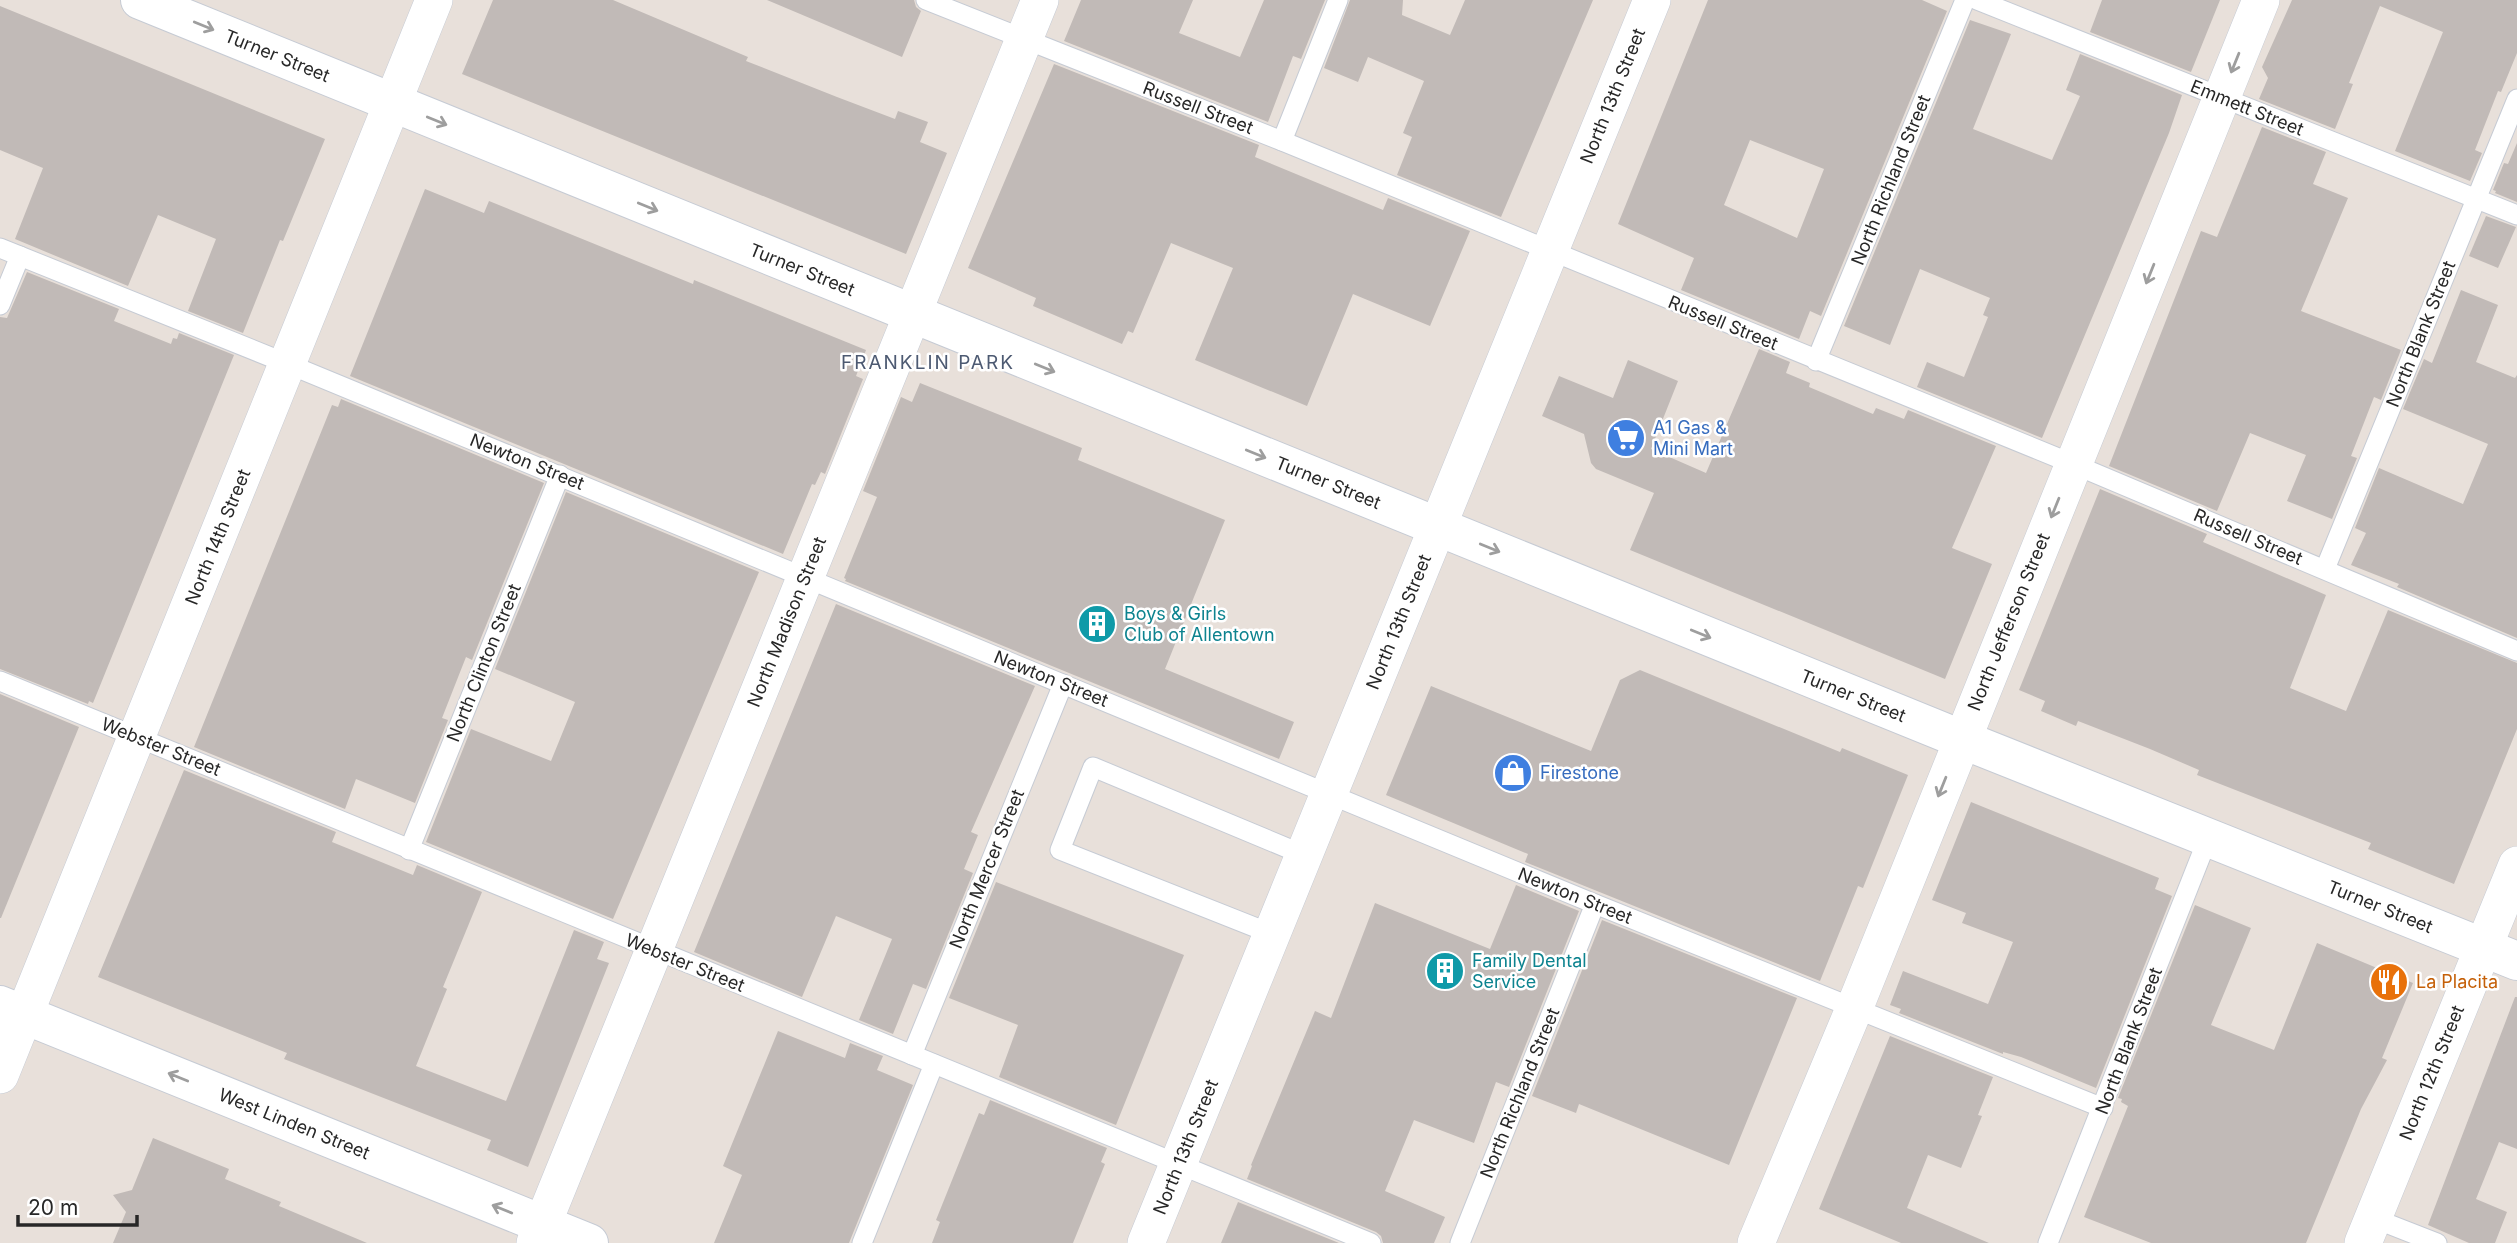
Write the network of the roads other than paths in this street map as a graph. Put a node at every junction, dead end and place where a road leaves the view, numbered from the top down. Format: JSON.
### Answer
{"nodes":[{"id":1,"x":141,"y":0,"type":"edge"},
{"id":2,"x":434,"y":0,"type":"edge"},
{"id":3,"x":926,"y":0,"type":"edge"},
{"id":4,"x":1040,"y":0,"type":"edge"},
{"id":5,"x":1338,"y":0,"type":"edge"},
{"id":6,"x":1652,"y":0,"type":"edge"},
{"id":7,"x":1965,"y":0,"type":"edge"},
{"id":8,"x":1977,"y":0,"type":"edge"},
{"id":9,"x":2261,"y":0,"type":"edge"},
{"id":10,"x":1024,"y":40,"type":"junction"},
{"id":11,"x":2221,"y":98,"type":"junction"},
{"id":12,"x":2517,"y":99,"type":"edge"},
{"id":13,"x":393,"y":103,"type":"junction"},
{"id":14,"x":1282,"y":141,"type":"junction"},
{"id":15,"x":2476,"y":199,"type":"junction"},
{"id":16,"x":2517,"y":215,"type":"edge"},
{"id":17,"x":0,"y":248,"type":"edge"},
{"id":18,"x":1550,"y":252,"type":"junction"},
{"id":19,"x":20,"y":256,"type":"junction"},
{"id":20,"x":0,"y":305,"type":"edge"},
{"id":21,"x":914,"y":315,"type":"junction"},
{"id":22,"x":1816,"y":361,"type":"junction"},
{"id":23,"x":288,"y":363,"type":"junction"},
{"id":24,"x":2073,"y":464,"type":"junction"},
{"id":25,"x":560,"y":475,"type":"junction"},
{"id":26,"x":1438,"y":527,"type":"junction"},
{"id":27,"x":2325,"y":569,"type":"junction"},
{"id":28,"x":806,"y":577,"type":"junction"},
{"id":29,"x":2517,"y":651,"type":"edge"},
{"id":30,"x":0,"y":681,"type":"edge"},
{"id":31,"x":1063,"y":684,"type":"junction"},
{"id":32,"x":137,"y":736,"type":"junction"},
{"id":33,"x":1961,"y":739,"type":"junction"},
{"id":34,"x":1329,"y":794,"type":"junction"},
{"id":35,"x":2208,"y":838,"type":"junction"},
{"id":36,"x":409,"y":850,"type":"junction"},
{"id":37,"x":1304,"y":855,"type":"junction"},
{"id":38,"x":2517,"y":865,"type":"edge"},
{"id":39,"x":1595,"y":904,"type":"junction"},
{"id":40,"x":1272,"y":934,"type":"junction"},
{"id":41,"x":652,"y":949,"type":"junction"},
{"id":42,"x":2500,"y":955,"type":"edge"},
{"id":43,"x":1853,"y":1009,"type":"junction"},
{"id":44,"x":12,"y":1010,"type":"edge"},
{"id":45,"x":912,"y":1055,"type":"junction"},
{"id":46,"x":934,"y":1064,"type":"junction"},
{"id":47,"x":0,"y":1074,"type":"edge"},
{"id":48,"x":2103,"y":1108,"type":"junction"},
{"id":49,"x":1179,"y":1164,"type":"junction"},
{"id":50,"x":2368,"y":1231,"type":"edge"},
{"id":51,"x":538,"y":1234,"type":"edge"},
{"id":52,"x":589,"y":1243,"type":"edge"},
{"id":53,"x":862,"y":1243,"type":"edge"},
{"id":54,"x":1146,"y":1243,"type":"edge"},
{"id":55,"x":1371,"y":1243,"type":"edge"},
{"id":56,"x":1460,"y":1243,"type":"edge"},
{"id":57,"x":1756,"y":1243,"type":"edge"},
{"id":58,"x":2048,"y":1243,"type":"edge"},
{"id":59,"x":2437,"y":1243,"type":"edge"}],
"edges":[{"from":1,"to":13,"type":"street","name":"Turner Street","one_way":true},
{"from":2,"to":13,"type":"street","name":"North 14th Street"},
{"from":3,"to":10,"type":"lane","name":"Russell Street"},
{"from":4,"to":10,"type":"street","name":"North Madison Street"},
{"from":5,"to":14,"type":"lane"},
{"from":6,"to":18,"type":"street","name":"North 13th Street"},
{"from":7,"to":22,"type":"lane","name":"North Richland Street"},
{"from":8,"to":11,"type":"lane","name":"Emmett Street"},
{"from":9,"to":11,"type":"street","name":"North Jefferson Street","one_way":true},
{"from":10,"to":14,"type":"lane","name":"Russell Street"},
{"from":10,"to":21,"type":"street","name":"North Madison Street"},
{"from":11,"to":15,"type":"lane","name":"Emmett Street"},
{"from":11,"to":24,"type":"street","name":"North Jefferson Street","one_way":true},
{"from":12,"to":15,"type":"lane","name":"North Blank Street"},
{"from":13,"to":21,"type":"street","name":"Turner Street","one_way":true},
{"from":13,"to":23,"type":"street","name":"North 14th Street"},
{"from":14,"to":18,"type":"lane","name":"Russell Street"},
{"from":15,"to":16,"type":"lane","name":"Emmett Street"},
{"from":15,"to":27,"type":"lane","name":"North Blank Street"},
{"from":17,"to":19,"type":"lane","name":"Newton Street"},
{"from":18,"to":22,"type":"lane","name":"Russell Street"},
{"from":18,"to":26,"type":"street","name":"North 13th Street"},
{"from":19,"to":20,"type":"lane"},
{"from":19,"to":23,"type":"lane","name":"Newton Street"},
{"from":21,"to":26,"type":"street","name":"Turner Street","one_way":true},
{"from":21,"to":28,"type":"street","name":"North Madison Street"},
{"from":22,"to":24,"type":"lane","name":"Russell Street"},
{"from":23,"to":25,"type":"lane","name":"Newton Street"},
{"from":23,"to":32,"type":"street","name":"North 14th Street"},
{"from":24,"to":27,"type":"lane","name":"Russell Street"},
{"from":24,"to":33,"type":"street","name":"North Jefferson Street","one_way":true},
{"from":25,"to":28,"type":"lane","name":"Newton Street"},
{"from":25,"to":36,"type":"lane","name":"North Clinton Street"},
{"from":26,"to":33,"type":"street","name":"Turner Street","one_way":true},
{"from":26,"to":34,"type":"street","name":"North 13th Street"},
{"from":27,"to":29,"type":"lane","name":"Russell Street"},
{"from":28,"to":31,"type":"lane","name":"Newton Street"},
{"from":28,"to":41,"type":"street","name":"North Madison Street"},
{"from":30,"to":32,"type":"lane","name":"Webster Street"},
{"from":31,"to":34,"type":"lane","name":"Newton Street"},
{"from":31,"to":45,"type":"lane","name":"North Mercer Street"},
{"from":32,"to":36,"type":"lane","name":"Webster Street"},
{"from":32,"to":44,"type":"street","name":"North 14th Street"},
{"from":33,"to":35,"type":"street","name":"Turner Street"},
{"from":33,"to":43,"type":"street","name":"North Jefferson Street","one_way":true},
{"from":34,"to":37,"type":"street","name":"North 13th Street"},
{"from":34,"to":39,"type":"lane","name":"Newton Street"},
{"from":35,"to":42,"type":"street","name":"Turner Street"},
{"from":35,"to":48,"type":"lane","name":"North Blank Street"},
{"from":36,"to":41,"type":"lane","name":"Webster Street"},
{"from":37,"to":40,"type":"street","name":"North 13th Street"},
{"from":37,"to":40,"type":"lane"},
{"from":38,"to":42,"type":"street","name":"North 12th Street"},
{"from":39,"to":43,"type":"lane","name":"Newton Street"},
{"from":39,"to":56,"type":"lane","name":"North Richland Street"},
{"from":40,"to":49,"type":"street","name":"North 13th Street"},
{"from":41,"to":45,"type":"lane","name":"Webster Street"},
{"from":41,"to":51,"type":"street","name":"North Madison Street"},
{"from":42,"to":50,"type":"street","name":"North 12th Street"},
{"from":43,"to":48,"type":"lane","name":"Newton Street"},
{"from":43,"to":57,"type":"street","name":"North Jefferson Street"},
{"from":44,"to":47,"type":"street","name":"North 14th Street"},
{"from":51,"to":44,"type":"street","name":"West Linden Street","one_way":true},
{"from":45,"to":46,"type":"lane","name":"Webster Street"},
{"from":46,"to":49,"type":"lane","name":"Webster Street"},
{"from":46,"to":53,"type":"lane"},
{"from":48,"to":58,"type":"lane","name":"North Blank Street"},
{"from":49,"to":54,"type":"street","name":"North 13th Street"},
{"from":49,"to":55,"type":"lane","name":"Webster Street"},
{"from":50,"to":59,"type":"lane"},
{"from":51,"to":52,"type":"street","name":"West Linden Street"}]}
